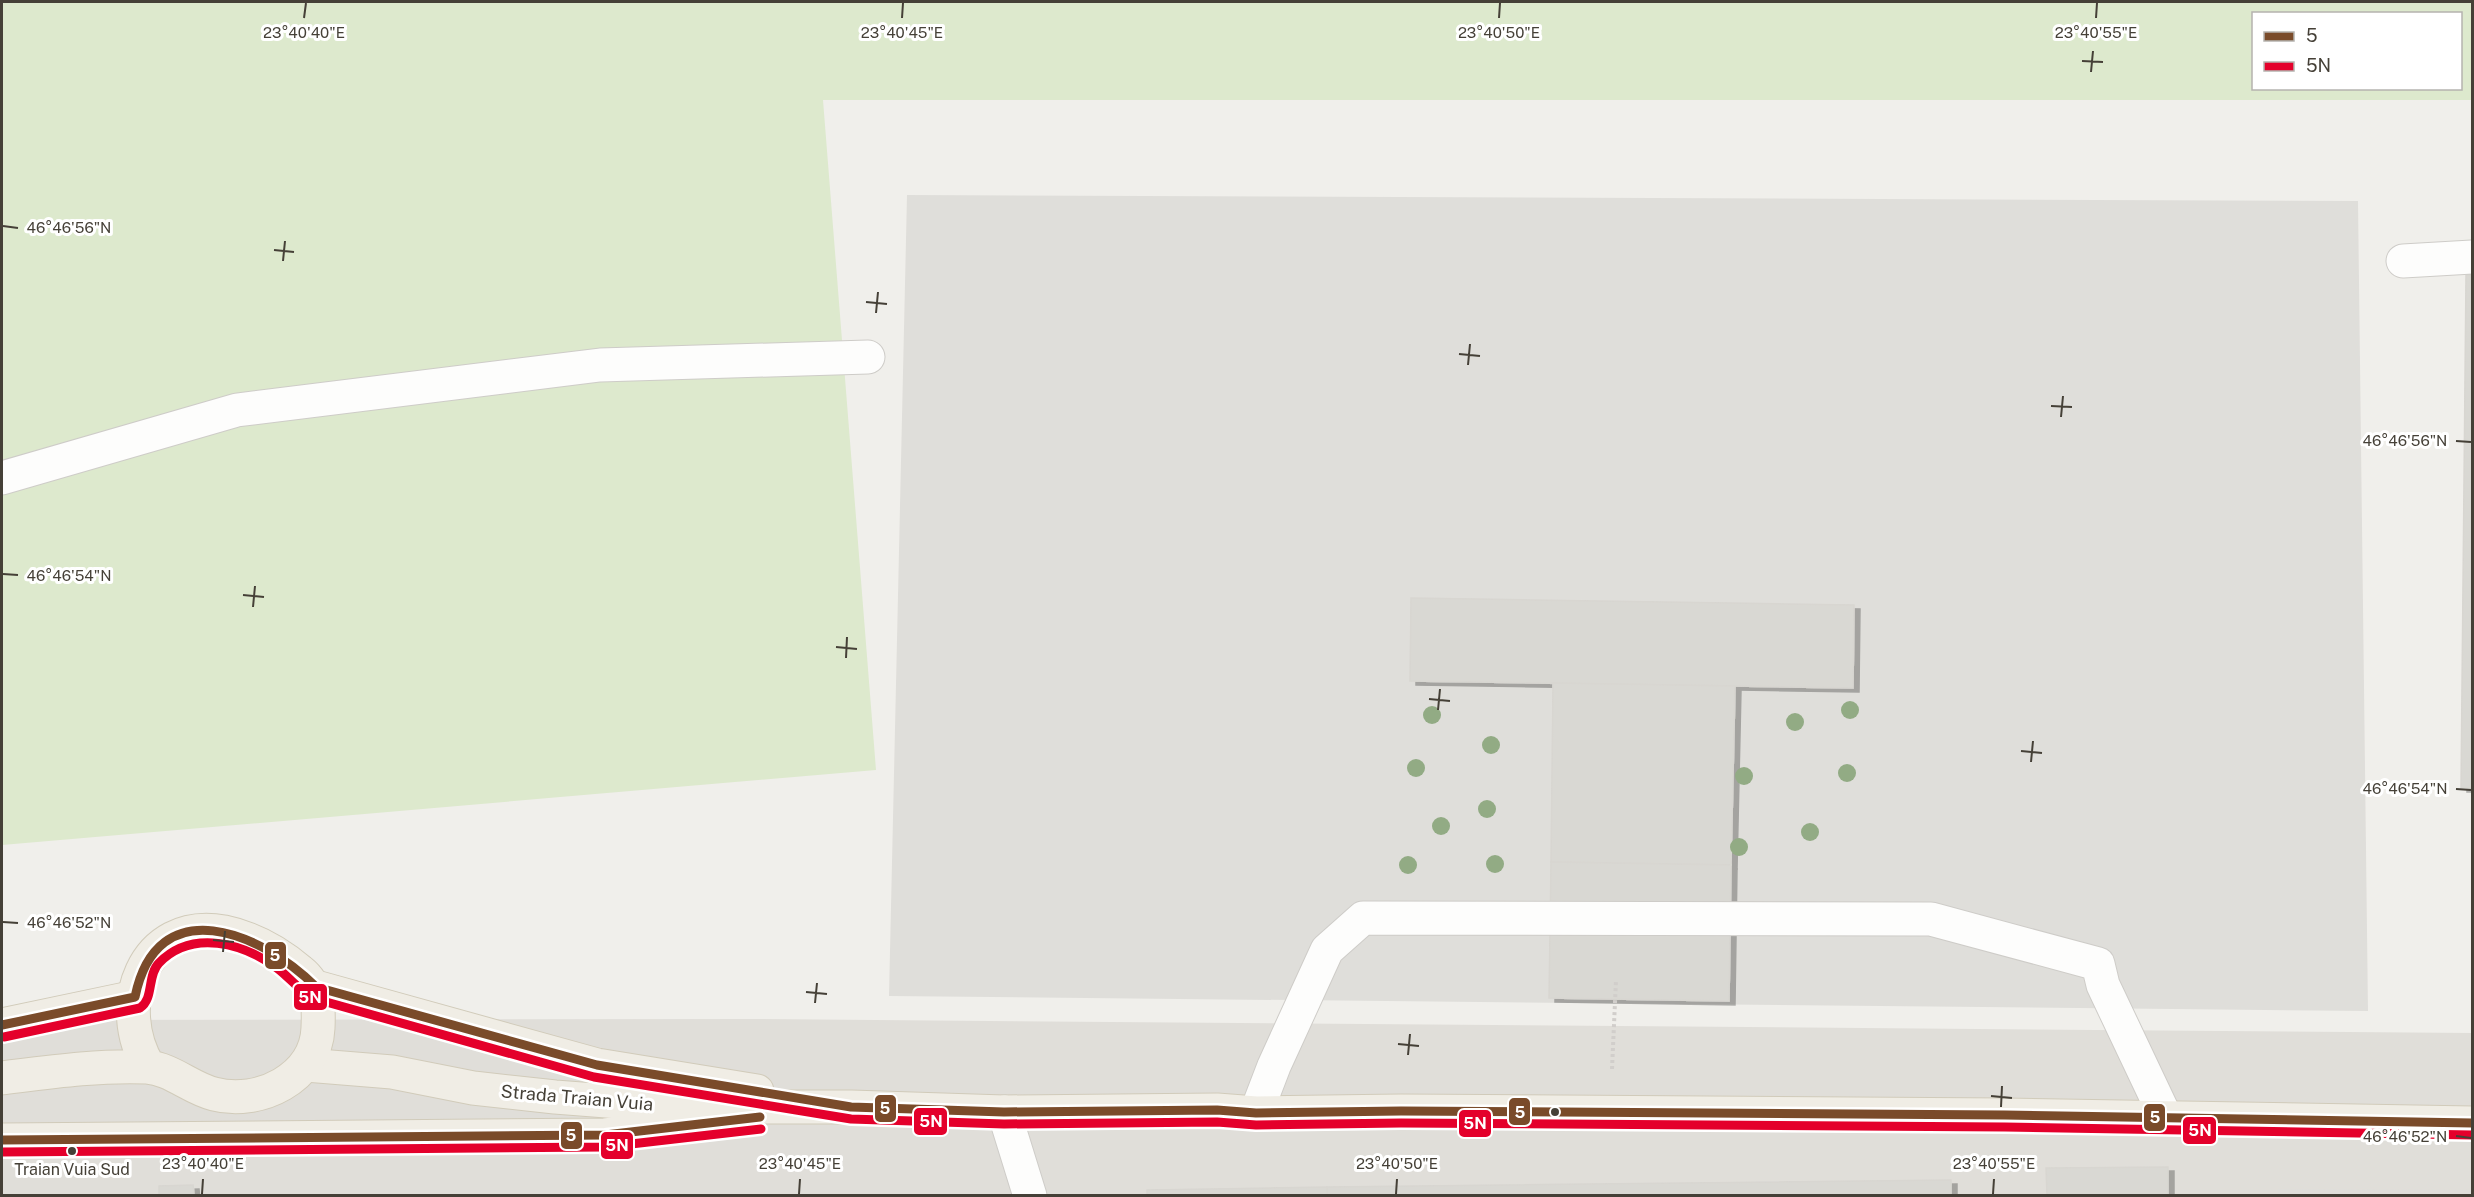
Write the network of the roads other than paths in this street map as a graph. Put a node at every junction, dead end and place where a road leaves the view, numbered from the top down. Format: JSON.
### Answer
{"nodes":[{"id":1,"x":2472,"y":257,"type":"edge"},
{"id":2,"x":2403,"y":261,"type":"dead end"},
{"id":3,"x":868,"y":357,"type":"dead end"},
{"id":4,"x":2,"y":478,"type":"edge"},
{"id":5,"x":316,"y":987,"type":"junction"},
{"id":6,"x":135,"y":997,"type":"junction"},
{"id":7,"x":2,"y":1025,"type":"edge"},
{"id":8,"x":306,"y":1065,"type":"junction"},
{"id":9,"x":149,"y":1067,"type":"junction"},
{"id":10,"x":2,"y":1078,"type":"edge"},
{"id":11,"x":851,"y":1107,"type":"junction"},
{"id":12,"x":1004,"y":1112,"type":"junction"},
{"id":13,"x":1257,"y":1113,"type":"junction"},
{"id":14,"x":2166,"y":1118,"type":"junction"},
{"id":15,"x":2472,"y":1123,"type":"edge"},
{"id":16,"x":2,"y":1140,"type":"edge"},
{"id":17,"x":1030,"y":1196,"type":"edge"}],
"edges":[{"from":1,"to":2,"type":"lane"},
{"from":3,"to":4,"type":"lane"},
{"from":5,"to":6,"type":"main road","name":"Strada Traian Vuia"},
{"from":5,"to":8,"type":"main road"},
{"from":5,"to":11,"type":"main road","name":"Strada Traian Vuia"},
{"from":6,"to":7,"type":"main road"},
{"from":6,"to":9,"type":"main road","name":"Strada Traian Vuia"},
{"from":8,"to":9,"type":"main road"},
{"from":8,"to":11,"type":"main road","name":"Strada Traian Vuia"},
{"from":9,"to":10,"type":"main road"},
{"from":11,"to":12,"type":"main road","name":"Strada Traian Vuia"},
{"from":11,"to":16,"type":"main road"},
{"from":12,"to":13,"type":"main road","name":"Strada Traian Vuia"},
{"from":12,"to":17,"type":"lane"},
{"from":13,"to":14,"type":"main road","name":"Strada Traian Vuia"},
{"from":13,"to":14,"type":"lane"},
{"from":14,"to":15,"type":"main road","name":"Strada Traian Vuia"}]}
